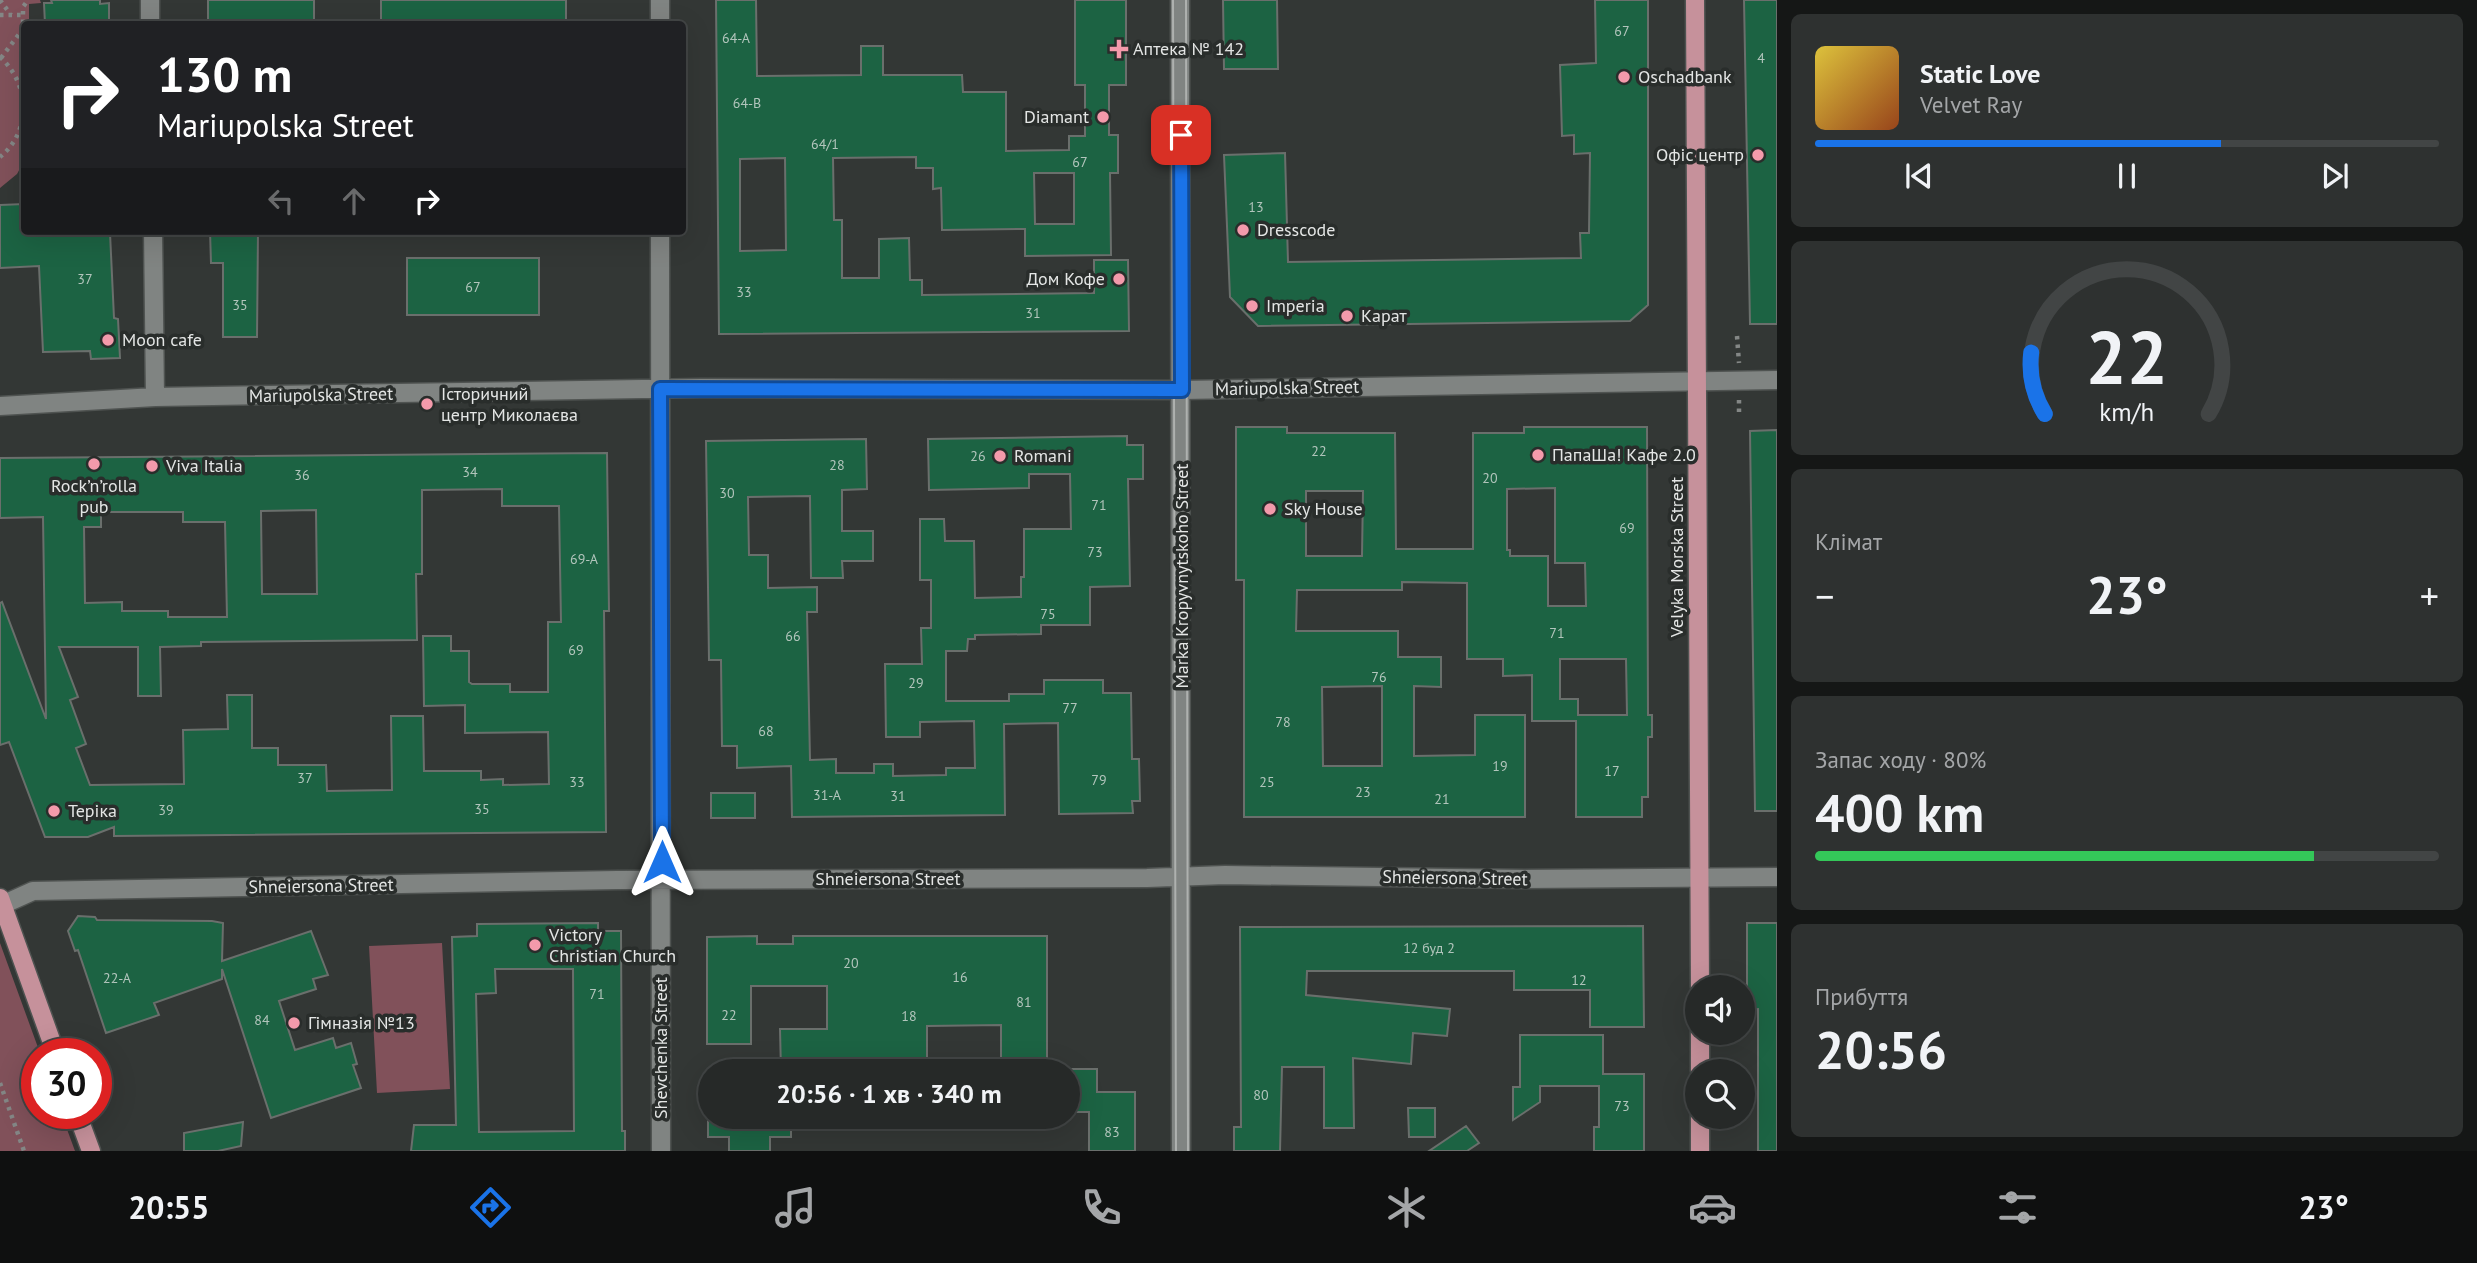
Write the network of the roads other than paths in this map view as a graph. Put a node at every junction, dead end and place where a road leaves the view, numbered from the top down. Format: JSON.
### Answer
{"nodes":[{"id":1,"x":150,"y":0,"type":"edge"},
{"id":2,"x":660,"y":0,"type":"edge"},
{"id":3,"x":1180,"y":0,"type":"edge"},
{"id":4,"x":1695,"y":0,"type":"edge"},
{"id":5,"x":150,"y":21,"type":"edge"},
{"id":6,"x":660,"y":21,"type":"edge"},
{"id":7,"x":153,"y":235,"type":"edge"},
{"id":8,"x":660,"y":235,"type":"edge"},
{"id":9,"x":1777,"y":380,"type":"edge"},
{"id":10,"x":1697,"y":382,"type":"junction"},
{"id":11,"x":660,"y":389,"type":"junction"},
{"id":12,"x":1182,"y":390,"type":"junction"},
{"id":13,"x":155,"y":397,"type":"junction"},
{"id":14,"x":0,"y":406,"type":"edge"},
{"id":15,"x":1180,"y":876,"type":"junction"},
{"id":16,"x":1777,"y":877,"type":"edge"},
{"id":17,"x":1700,"y":879,"type":"junction"},
{"id":18,"x":662,"y":880,"type":"junction"},
{"id":19,"x":1,"y":902,"type":"edge"},
{"id":20,"x":1700,"y":975,"type":"edge"},
{"id":21,"x":50,"y":1038,"type":"edge"},
{"id":22,"x":83,"y":1129,"type":"edge"},
{"id":23,"x":1700,"y":1129,"type":"edge"},
{"id":24,"x":91,"y":1151,"type":"edge"},
{"id":25,"x":661,"y":1151,"type":"edge"},
{"id":26,"x":1181,"y":1151,"type":"edge"},
{"id":27,"x":1700,"y":1151,"type":"edge"}],
"edges":[{"from":1,"to":5,"type":"street"},
{"from":2,"to":6,"type":"street"},
{"from":3,"to":12,"type":"street","name":"Marka Kropyvnytskoho Street"},
{"from":4,"to":10,"type":"main road","name":"Velyka Morska Street"},
{"from":7,"to":13,"type":"street"},
{"from":8,"to":11,"type":"street","name":"Shevchenka Street"},
{"from":9,"to":10,"type":"street","name":"Mariupolska Street"},
{"from":10,"to":12,"type":"street","name":"Mariupolska Street"},
{"from":10,"to":17,"type":"main road","name":"Velyka Morska Street"},
{"from":11,"to":12,"type":"street","name":"Mariupolska Street"},
{"from":11,"to":13,"type":"street","name":"Mariupolska Street"},
{"from":11,"to":18,"type":"street","name":"Shevchenka Street"},
{"from":12,"to":15,"type":"street","name":"Marka Kropyvnytskoho Street"},
{"from":13,"to":14,"type":"street","name":"Mariupolska Street"},
{"from":15,"to":17,"type":"street","name":"Shneiersona Street"},
{"from":15,"to":18,"type":"street","name":"Shneiersona Street"},
{"from":15,"to":26,"type":"street","name":"Marka Kropyvnytskoho Street"},
{"from":16,"to":17,"type":"street","name":"Shneiersona Street"},
{"from":17,"to":20,"type":"main road","name":"Velyka Morska Street"},
{"from":18,"to":19,"type":"street","name":"Shneiersona Street"},
{"from":18,"to":25,"type":"street","name":"Shevchenka Street"},
{"from":19,"to":21,"type":"main road"},
{"from":22,"to":24,"type":"main road"},
{"from":23,"to":27,"type":"main road"}]}
